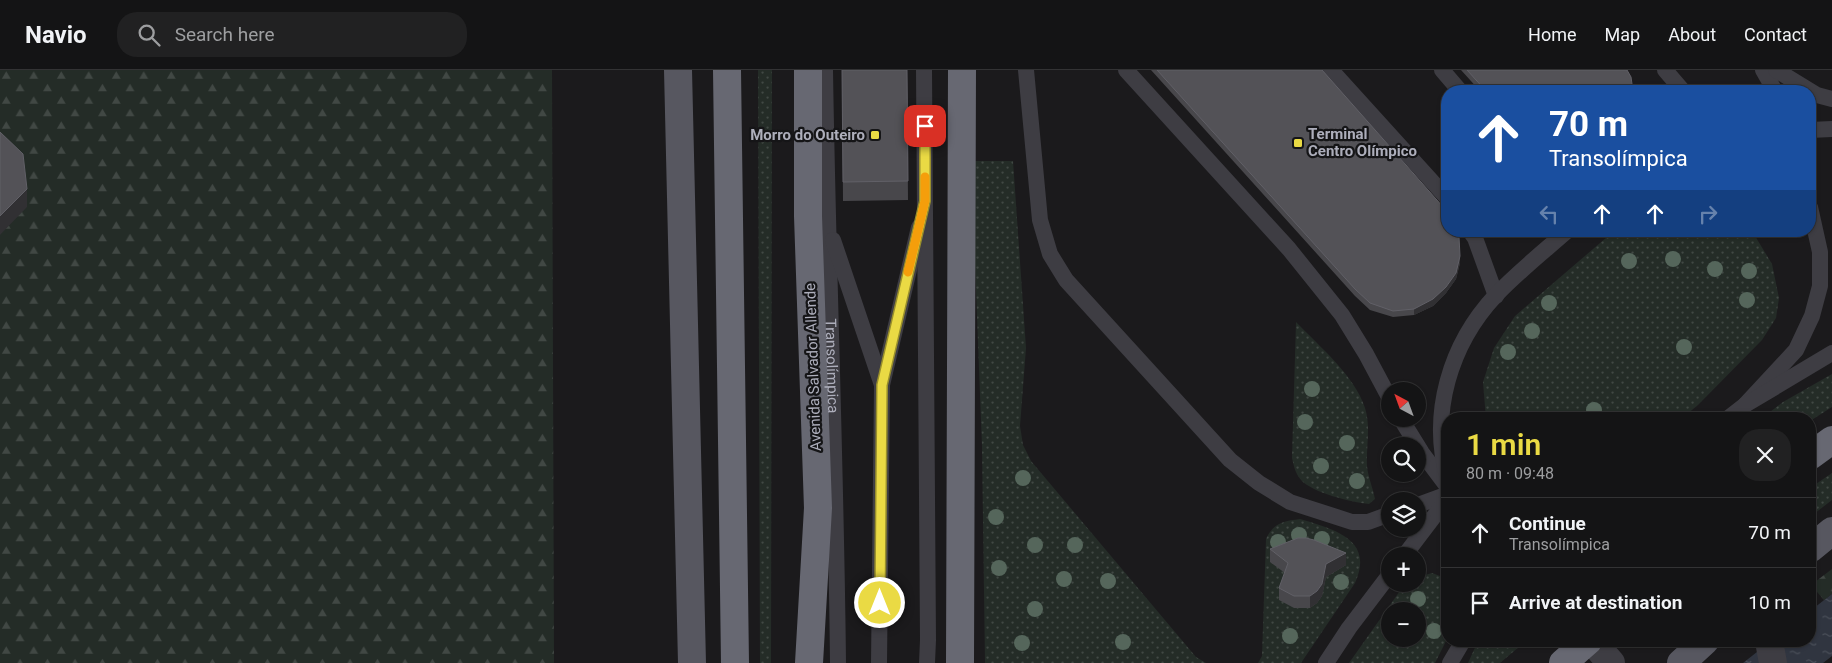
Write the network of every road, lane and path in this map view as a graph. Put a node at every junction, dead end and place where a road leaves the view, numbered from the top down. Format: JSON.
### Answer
{"nodes":[{"id":1,"x":678,"y":70,"type":"edge"},
{"id":2,"x":727,"y":70,"type":"edge"},
{"id":3,"x":808,"y":70,"type":"edge"},
{"id":4,"x":825,"y":70,"type":"edge"},
{"id":5,"x":924,"y":70,"type":"edge"},
{"id":6,"x":962,"y":70,"type":"edge"},
{"id":7,"x":1026,"y":70,"type":"edge"},
{"id":8,"x":1126,"y":70,"type":"edge"},
{"id":9,"x":1331,"y":70,"type":"edge"},
{"id":10,"x":1442,"y":70,"type":"edge"},
{"id":11,"x":1664,"y":70,"type":"edge"},
{"id":12,"x":1763,"y":70,"type":"edge"},
{"id":13,"x":1776,"y":70,"type":"edge"},
{"id":14,"x":1455,"y":85,"type":"edge"},
{"id":15,"x":1678,"y":85,"type":"edge"},
{"id":16,"x":1772,"y":85,"type":"edge"},
{"id":17,"x":1801,"y":85,"type":"edge"},
{"id":18,"x":1816,"y":94,"type":"edge"},
{"id":19,"x":1832,"y":99,"type":"edge"},
{"id":20,"x":1832,"y":129,"type":"edge"},
{"id":21,"x":1816,"y":130,"type":"edge"},
{"id":22,"x":1441,"y":191,"type":"edge"},
{"id":23,"x":925,"y":201,"type":"junction"},
{"id":24,"x":827,"y":224,"type":"junction"},
{"id":25,"x":1816,"y":234,"type":"edge"},
{"id":26,"x":1474,"y":237,"type":"edge"},
{"id":27,"x":1560,"y":237,"type":"edge"},
{"id":28,"x":1814,"y":237,"type":"edge"},
{"id":29,"x":1820,"y":252,"type":"junction"},
{"id":30,"x":1496,"y":296,"type":"junction"},
{"id":31,"x":1832,"y":353,"type":"edge"},
{"id":32,"x":1381,"y":382,"type":"edge"},
{"id":33,"x":882,"y":385,"type":"junction"},
{"id":34,"x":1745,"y":405,"type":"junction"},
{"id":35,"x":1736,"y":412,"type":"edge"},
{"id":36,"x":1407,"y":428,"type":"edge"},
{"id":37,"x":1832,"y":440,"type":"edge"},
{"id":38,"x":1441,"y":446,"type":"edge"},
{"id":39,"x":1816,"y":452,"type":"edge"},
{"id":40,"x":1441,"y":478,"type":"edge"},
{"id":41,"x":1441,"y":497,"type":"edge"},
{"id":42,"x":1426,"y":502,"type":"edge"},
{"id":43,"x":1441,"y":507,"type":"edge"},
{"id":44,"x":1381,"y":517,"type":"edge"},
{"id":45,"x":1832,"y":531,"type":"edge"},
{"id":46,"x":1816,"y":544,"type":"edge"},
{"id":47,"x":1411,"y":547,"type":"edge"},
{"id":48,"x":1381,"y":586,"type":"edge"},
{"id":49,"x":1459,"y":647,"type":"edge"},
{"id":50,"x":1581,"y":647,"type":"edge"},
{"id":51,"x":1597,"y":647,"type":"edge"},
{"id":52,"x":1698,"y":647,"type":"edge"},
{"id":53,"x":1769,"y":647,"type":"edge"},
{"id":54,"x":692,"y":663,"type":"edge"},
{"id":55,"x":735,"y":663,"type":"edge"},
{"id":56,"x":810,"y":663,"type":"edge"},
{"id":57,"x":838,"y":663,"type":"edge"},
{"id":58,"x":879,"y":663,"type":"edge"},
{"id":59,"x":927,"y":663,"type":"edge"},
{"id":60,"x":960,"y":663,"type":"edge"},
{"id":61,"x":1326,"y":663,"type":"edge"},
{"id":62,"x":1450,"y":663,"type":"edge"},
{"id":63,"x":1563,"y":663,"type":"edge"},
{"id":64,"x":1611,"y":663,"type":"edge"},
{"id":65,"x":1680,"y":663,"type":"edge"},
{"id":66,"x":1773,"y":663,"type":"edge"}],
"edges":[{"from":1,"to":54,"type":"main road"},
{"from":2,"to":55,"type":"highway"},
{"from":3,"to":56,"type":"highway","name":"Avenida Salvador Allende"},
{"from":4,"to":24,"type":"lane","name":"Transolímpica"},
{"from":5,"to":23,"type":"lane"},
{"from":6,"to":60,"type":"highway"},
{"from":7,"to":44,"type":"lane"},
{"from":8,"to":32,"type":"lane"},
{"from":9,"to":22,"type":"lane"},
{"from":10,"to":14,"type":"lane"},
{"from":11,"to":15,"type":"lane"},
{"from":12,"to":16,"type":"lane"},
{"from":13,"to":17,"type":"lane"},
{"from":18,"to":19,"type":"lane"},
{"from":20,"to":21,"type":"lane"},
{"from":23,"to":33,"type":"lane"},
{"from":23,"to":59,"type":"lane"},
{"from":24,"to":33,"type":"lane"},
{"from":24,"to":57,"type":"lane","name":"Transolímpica"},
{"from":25,"to":29,"type":"lane"},
{"from":26,"to":30,"type":"lane"},
{"from":27,"to":30,"type":"lane"},
{"from":28,"to":29,"type":"lane"},
{"from":29,"to":34,"type":"lane"},
{"from":30,"to":38,"type":"lane"},
{"from":31,"to":34,"type":"lane"},
{"from":33,"to":58,"type":"lane"},
{"from":34,"to":35,"type":"lane"},
{"from":36,"to":40,"type":"lane"},
{"from":37,"to":39,"type":"highway"},
{"from":41,"to":42,"type":"lane"},
{"from":43,"to":47,"type":"lane"},
{"from":45,"to":46,"type":"main road"},
{"from":48,"to":61,"type":"lane"},
{"from":49,"to":62,"type":"lane"},
{"from":50,"to":63,"type":"highway"},
{"from":51,"to":64,"type":"street"},
{"from":52,"to":65,"type":"main road"},
{"from":53,"to":66,"type":"street"}]}
